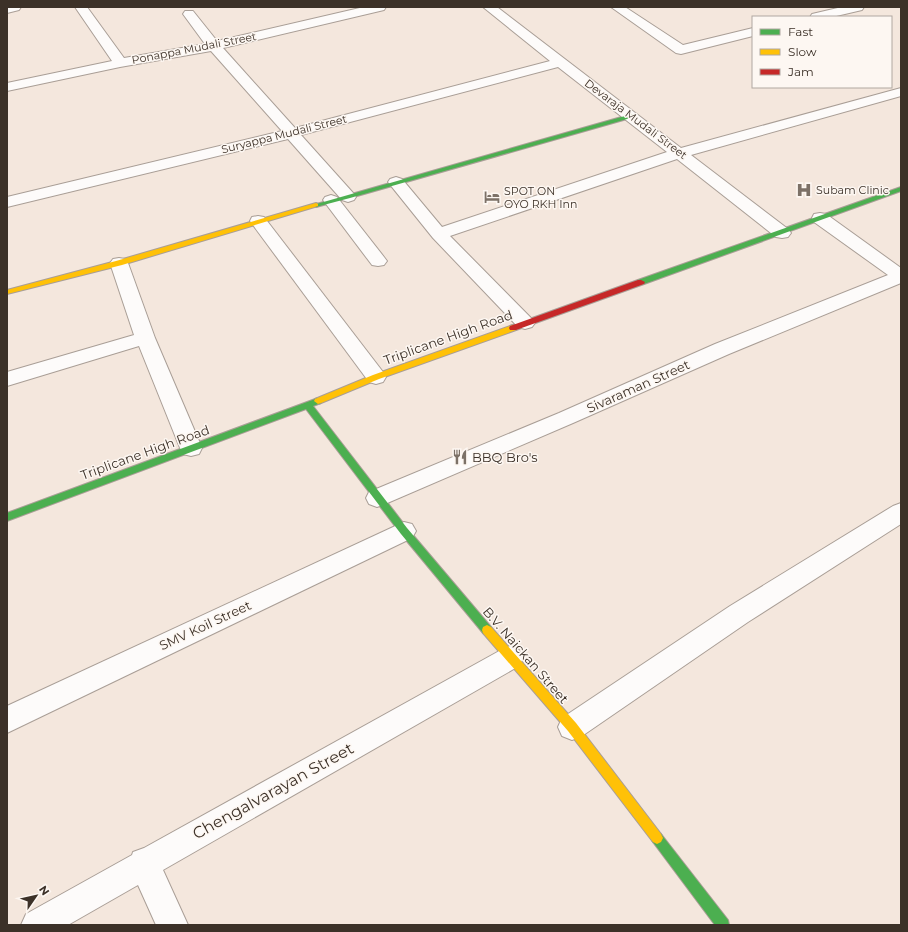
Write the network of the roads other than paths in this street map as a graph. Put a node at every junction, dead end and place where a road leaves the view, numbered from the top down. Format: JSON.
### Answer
{"nodes":[{"id":1,"x":15,"y":7,"type":"edge"},
{"id":2,"x":81,"y":7,"type":"edge"},
{"id":3,"x":380,"y":7,"type":"edge"},
{"id":4,"x":617,"y":7,"type":"edge"},
{"id":5,"x":858,"y":7,"type":"edge"},
{"id":6,"x":7,"y":9,"type":"edge"},
{"id":7,"x":511,"y":9,"type":"dead end"},
{"id":8,"x":492,"y":10,"type":"edge"},
{"id":9,"x":189,"y":14,"type":"dead end"},
{"id":10,"x":820,"y":16,"type":"edge"},
{"id":11,"x":752,"y":32,"type":"edge"},
{"id":12,"x":214,"y":46,"type":"junction"},
{"id":13,"x":561,"y":62,"type":"junction"},
{"id":14,"x":120,"y":63,"type":"junction"},
{"id":15,"x":7,"y":87,"type":"edge"},
{"id":16,"x":901,"y":92,"type":"edge"},
{"id":17,"x":632,"y":116,"type":"junction"},
{"id":18,"x":293,"y":133,"type":"junction"},
{"id":19,"x":680,"y":153,"type":"junction"},
{"id":20,"x":396,"y":182,"type":"junction"},
{"id":21,"x":901,"y":190,"type":"edge"},
{"id":22,"x":348,"y":196,"type":"junction"},
{"id":23,"x":331,"y":200,"type":"junction"},
{"id":24,"x":7,"y":202,"type":"edge"},
{"id":25,"x":820,"y":218,"type":"junction"},
{"id":26,"x":258,"y":221,"type":"junction"},
{"id":27,"x":782,"y":233,"type":"junction"},
{"id":28,"x":440,"y":234,"type":"junction"},
{"id":29,"x":378,"y":261,"type":"dead end"},
{"id":30,"x":119,"y":263,"type":"junction"},
{"id":31,"x":901,"y":276,"type":"edge"},
{"id":32,"x":7,"y":292,"type":"edge"},
{"id":33,"x":525,"y":323,"type":"junction"},
{"id":34,"x":145,"y":338,"type":"junction"},
{"id":35,"x":376,"y":377,"type":"junction"},
{"id":36,"x":7,"y":379,"type":"edge"},
{"id":37,"x":308,"y":405,"type":"junction"},
{"id":38,"x":191,"y":448,"type":"junction"},
{"id":39,"x":377,"y":498,"type":"junction"},
{"id":40,"x":901,"y":512,"type":"edge"},
{"id":41,"x":7,"y":517,"type":"edge"},
{"id":42,"x":404,"y":531,"type":"junction"},
{"id":43,"x":510,"y":658,"type":"junction"},
{"id":44,"x":7,"y":720,"type":"edge"},
{"id":45,"x":572,"y":728,"type":"junction"},
{"id":46,"x":144,"y":863,"type":"junction"},
{"id":47,"x":37,"y":925,"type":"edge"},
{"id":48,"x":172,"y":925,"type":"edge"},
{"id":49,"x":723,"y":925,"type":"edge"}],
"edges":[{"from":1,"to":6,"type":"street"},
{"from":2,"to":14,"type":"street"},
{"from":3,"to":12,"type":"street","name":"Ponappa Mudali Street"},
{"from":4,"to":11,"type":"street"},
{"from":5,"to":10,"type":"street"},
{"from":7,"to":8,"type":"street"},
{"from":8,"to":13,"type":"street","name":"Devaraja Mudali Street"},
{"from":9,"to":12,"type":"street"},
{"from":12,"to":14,"type":"street","name":"Ponappa Mudali Street"},
{"from":12,"to":18,"type":"street"},
{"from":13,"to":17,"type":"street","name":"Devaraja Mudali Street"},
{"from":13,"to":18,"type":"street","name":"Suryappa Mudali Street"},
{"from":14,"to":15,"type":"street","name":"Ponappa Mudali Street"},
{"from":16,"to":19,"type":"street"},
{"from":17,"to":19,"type":"street","name":"Devaraja Mudali Street"},
{"from":17,"to":20,"type":"street"},
{"from":18,"to":22,"type":"street"},
{"from":18,"to":24,"type":"street","name":"Suryappa Mudali Street"},
{"from":19,"to":27,"type":"street","name":"Devaraja Mudali Street"},
{"from":19,"to":28,"type":"street"},
{"from":20,"to":22,"type":"street"},
{"from":20,"to":28,"type":"street"},
{"from":21,"to":25,"type":"street","name":"Triplicane High Road"},
{"from":22,"to":23,"type":"street"},
{"from":23,"to":26,"type":"street"},
{"from":23,"to":29,"type":"street"},
{"from":25,"to":27,"type":"street","name":"Triplicane High Road"},
{"from":25,"to":31,"type":"street"},
{"from":26,"to":30,"type":"street"},
{"from":26,"to":35,"type":"street"},
{"from":27,"to":33,"type":"street","name":"Triplicane High Road"},
{"from":28,"to":33,"type":"street"},
{"from":30,"to":32,"type":"street"},
{"from":30,"to":34,"type":"street"},
{"from":31,"to":39,"type":"street","name":"Sivaraman Street"},
{"from":33,"to":35,"type":"street","name":"Triplicane High Road"},
{"from":34,"to":36,"type":"street"},
{"from":34,"to":38,"type":"street"},
{"from":35,"to":37,"type":"street","name":"Triplicane High Road"},
{"from":37,"to":38,"type":"street","name":"Triplicane High Road"},
{"from":37,"to":39,"type":"street","name":"B.V. Naickan Street"},
{"from":38,"to":41,"type":"street","name":"Triplicane High Road"},
{"from":39,"to":42,"type":"street","name":"B.V. Naickan Street"},
{"from":40,"to":45,"type":"street"},
{"from":42,"to":43,"type":"street","name":"B.V. Naickan Street"},
{"from":42,"to":44,"type":"street","name":"SMV Koil Street"},
{"from":43,"to":45,"type":"street","name":"B.V. Naickan Street"},
{"from":43,"to":46,"type":"street","name":"Chengalvarayan Street"},
{"from":45,"to":49,"type":"street","name":"B.V. Naickan Street"},
{"from":46,"to":47,"type":"street","name":"Chengalvarayan Street"},
{"from":46,"to":48,"type":"street"}]}
